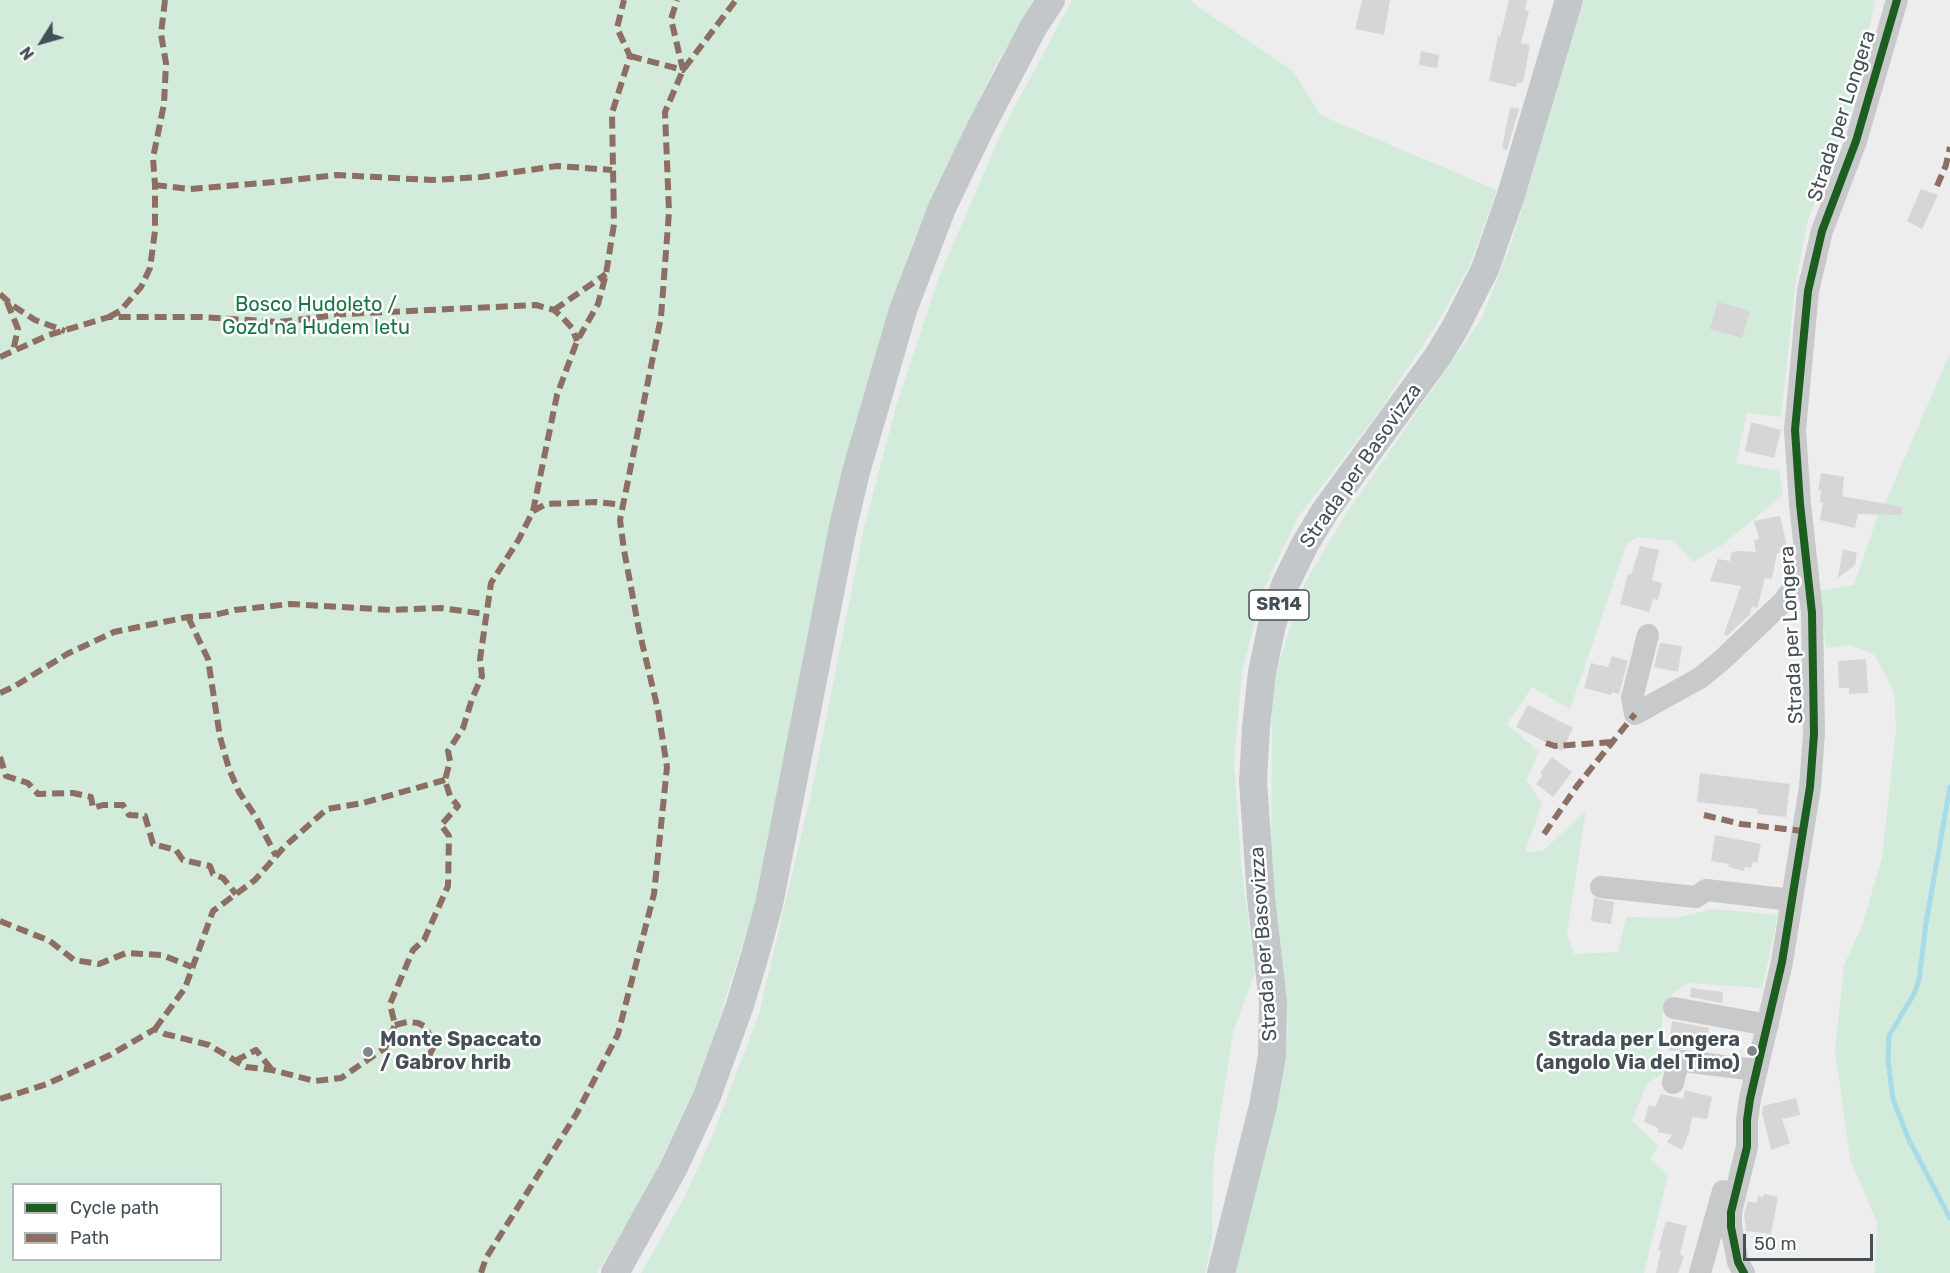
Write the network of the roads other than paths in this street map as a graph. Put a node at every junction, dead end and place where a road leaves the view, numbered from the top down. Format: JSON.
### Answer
{"nodes":[{"id":1,"x":1051,"y":0,"type":"edge"},
{"id":2,"x":1569,"y":0,"type":"edge"},
{"id":3,"x":1898,"y":0,"type":"edge"},
{"id":4,"x":1807,"y":569,"type":"junction"},
{"id":5,"x":1648,"y":634,"type":"dead end"},
{"id":6,"x":1601,"y":887,"type":"dead end"},
{"id":7,"x":1792,"y":900,"type":"junction"},
{"id":8,"x":1674,"y":1008,"type":"dead end"},
{"id":9,"x":1768,"y":1025,"type":"junction"},
{"id":10,"x":1756,"y":1070,"type":"junction"},
{"id":11,"x":1673,"y":1083,"type":"dead end"},
{"id":12,"x":1747,"y":1120,"type":"junction"},
{"id":13,"x":615,"y":1273,"type":"edge"},
{"id":14,"x":1221,"y":1273,"type":"edge"},
{"id":15,"x":1700,"y":1273,"type":"edge"},
{"id":16,"x":1744,"y":1273,"type":"edge"}],
"edges":[{"from":1,"to":13,"type":"main road"},
{"from":2,"to":14,"type":"main road","name":"Strada per Basovizza","number":"SR14"},
{"from":3,"to":4,"type":"street","name":"Strada per Longera"},
{"from":4,"to":5,"type":"street","name":"Strada per Longera"},
{"from":4,"to":7,"type":"street","name":"Strada per Longera"},
{"from":6,"to":7,"type":"street"},
{"from":7,"to":9,"type":"street","name":"Strada per Longera"},
{"from":8,"to":9,"type":"street"},
{"from":9,"to":10,"type":"street","name":"Strada per Longera"},
{"from":10,"to":11,"type":"street"},
{"from":10,"to":12,"type":"street","name":"Strada per Longera"},
{"from":12,"to":15,"type":"street","name":"Strada per Longera"},
{"from":12,"to":16,"type":"street","name":"Strada per Longera"}]}
